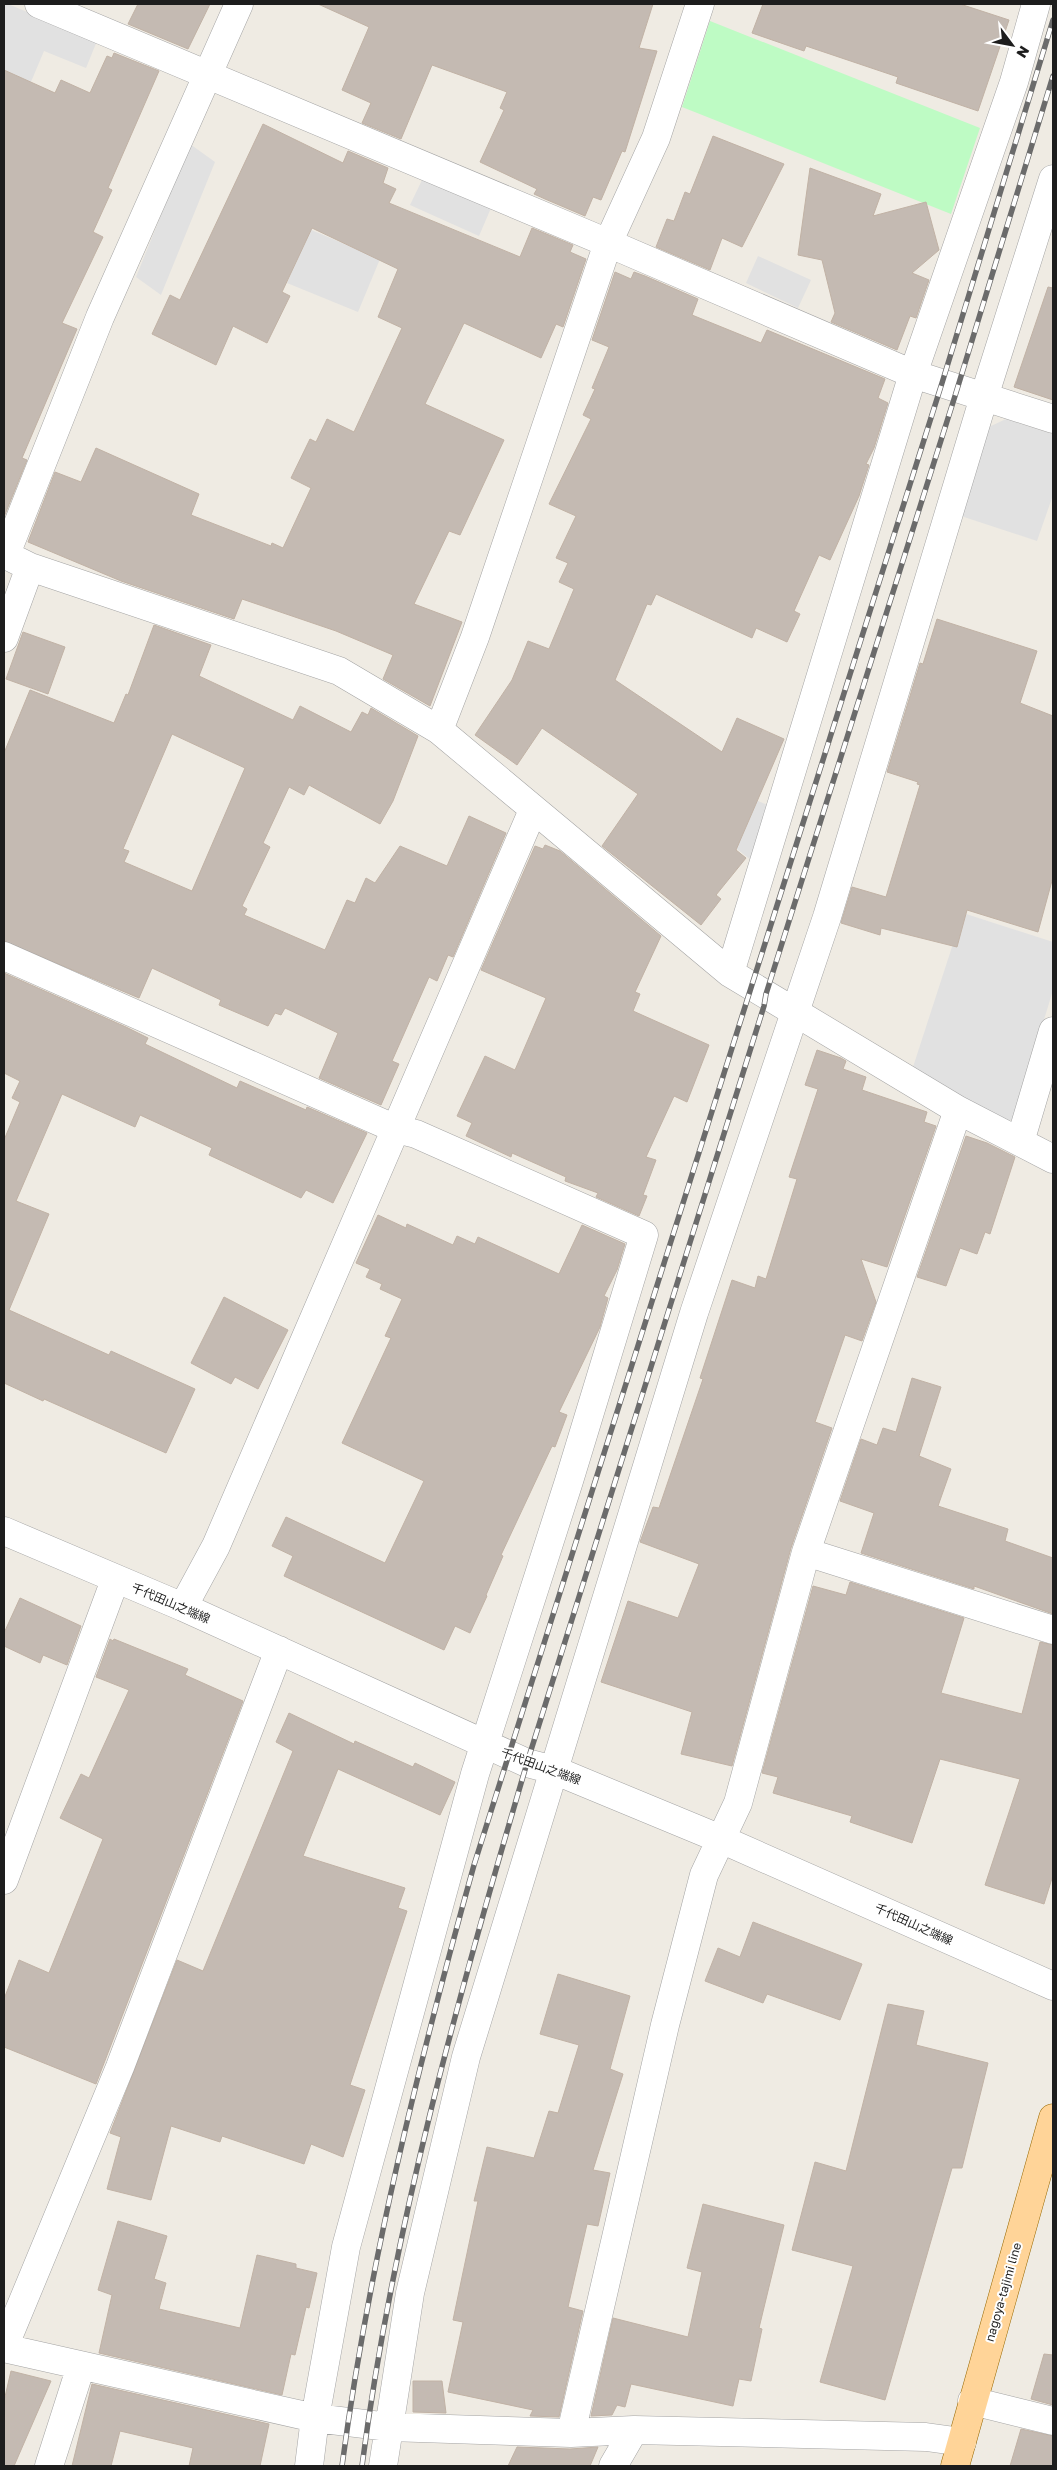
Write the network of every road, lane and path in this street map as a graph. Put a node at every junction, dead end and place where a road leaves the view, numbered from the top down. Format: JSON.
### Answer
{"nodes":[{"id":1,"x":39,"y":4,"type":"edge"},
{"id":2,"x":239,"y":4,"type":"edge"},
{"id":3,"x":700,"y":4,"type":"edge"},
{"id":4,"x":1036,"y":4,"type":"edge"},
{"id":5,"x":208,"y":76,"type":"junction"},
{"id":6,"x":1053,"y":179,"type":"edge"},
{"id":7,"x":608,"y":243,"type":"junction"},
{"id":8,"x":913,"y":374,"type":"junction"},
{"id":9,"x":984,"y":397,"type":"junction"},
{"id":10,"x":1053,"y":419,"type":"edge"},
{"id":11,"x":5,"y":554,"type":"edge"},
{"id":12,"x":30,"y":567,"type":"junction"},
{"id":13,"x":4,"y":638,"type":"edge"},
{"id":14,"x":440,"y":730,"type":"junction"},
{"id":15,"x":533,"y":810,"type":"junction"},
{"id":16,"x":4,"y":956,"type":"edge"},
{"id":17,"x":730,"y":973,"type":"junction"},
{"id":18,"x":796,"y":1012,"type":"junction"},
{"id":19,"x":1053,"y":1031,"type":"edge"},
{"id":20,"x":958,"y":1110,"type":"junction"},
{"id":21,"x":396,"y":1129,"type":"junction"},
{"id":22,"x":1020,"y":1142,"type":"junction"},
{"id":23,"x":1053,"y":1159,"type":"edge"},
{"id":24,"x":4,"y":1531,"type":"edge"},
{"id":25,"x":806,"y":1552,"type":"junction"},
{"id":26,"x":115,"y":1580,"type":"junction"},
{"id":27,"x":183,"y":1607,"type":"junction"},
{"id":28,"x":1053,"y":1630,"type":"edge"},
{"id":29,"x":279,"y":1650,"type":"junction"},
{"id":30,"x":485,"y":1744,"type":"junction"},
{"id":31,"x":554,"y":1770,"type":"junction"},
{"id":32,"x":723,"y":1840,"type":"junction"},
{"id":33,"x":4,"y":1880,"type":"edge"},
{"id":34,"x":1053,"y":1986,"type":"edge"},
{"id":35,"x":1053,"y":2118,"type":"edge"},
{"id":36,"x":4,"y":2348,"type":"edge"},
{"id":37,"x":81,"y":2366,"type":"junction"},
{"id":38,"x":972,"y":2401,"type":"junction"},
{"id":39,"x":315,"y":2418,"type":"junction"},
{"id":40,"x":1053,"y":2421,"type":"edge"},
{"id":41,"x":389,"y":2428,"type":"junction"},
{"id":42,"x":634,"y":2430,"type":"junction"},
{"id":43,"x":571,"y":2433,"type":"junction"},
{"id":44,"x":958,"y":2454,"type":"edge"},
{"id":45,"x":49,"y":2466,"type":"edge"},
{"id":46,"x":309,"y":2466,"type":"edge"},
{"id":47,"x":383,"y":2466,"type":"edge"},
{"id":48,"x":613,"y":2466,"type":"edge"}],
"edges":[{"from":1,"to":5,"type":"street"},
{"from":2,"to":5,"type":"street"},
{"from":3,"to":7,"type":"street"},
{"from":4,"to":8,"type":"street"},
{"from":5,"to":7,"type":"street"},
{"from":5,"to":11,"type":"street"},
{"from":6,"to":9,"type":"street"},
{"from":7,"to":8,"type":"street"},
{"from":7,"to":14,"type":"street"},
{"from":8,"to":9,"type":"street"},
{"from":8,"to":17,"type":"street"},
{"from":9,"to":10,"type":"street"},
{"from":9,"to":18,"type":"street"},
{"from":11,"to":12,"type":"street"},
{"from":12,"to":13,"type":"street"},
{"from":12,"to":14,"type":"street"},
{"from":14,"to":15,"type":"street"},
{"from":15,"to":17,"type":"street"},
{"from":15,"to":21,"type":"street"},
{"from":16,"to":21,"type":"street"},
{"from":17,"to":18,"type":"street"},
{"from":18,"to":20,"type":"street"},
{"from":18,"to":31,"type":"street"},
{"from":19,"to":22,"type":"street"},
{"from":20,"to":22,"type":"street"},
{"from":20,"to":25,"type":"street"},
{"from":21,"to":27,"type":"street"},
{"from":21,"to":30,"type":"street"},
{"from":22,"to":23,"type":"street"},
{"from":24,"to":26,"type":"street","name":"千代田山之端線"},
{"from":25,"to":28,"type":"street"},
{"from":25,"to":32,"type":"street"},
{"from":26,"to":27,"type":"street","name":"千代田山之端線"},
{"from":26,"to":33,"type":"street"},
{"from":27,"to":29,"type":"street","name":"千代田山之端線"},
{"from":29,"to":30,"type":"street","name":"千代田山之端線"},
{"from":29,"to":36,"type":"street"},
{"from":30,"to":31,"type":"street","name":"千代田山之端線"},
{"from":30,"to":39,"type":"street"},
{"from":31,"to":32,"type":"street","name":"千代田山之端線"},
{"from":31,"to":41,"type":"street"},
{"from":32,"to":34,"type":"street","name":"千代田山之端線"},
{"from":32,"to":43,"type":"street"},
{"from":35,"to":38,"type":"main road","name":"nagoya-tajimi line"},
{"from":36,"to":37,"type":"street"},
{"from":37,"to":39,"type":"street"},
{"from":37,"to":45,"type":"street"},
{"from":38,"to":40,"type":"street"},
{"from":38,"to":44,"type":"main road","name":"nagoya-tajimi line"},
{"from":39,"to":41,"type":"street"},
{"from":39,"to":46,"type":"street"},
{"from":41,"to":43,"type":"street"},
{"from":41,"to":47,"type":"street"},
{"from":42,"to":43,"type":"street"},
{"from":42,"to":44,"type":"street"},
{"from":42,"to":48,"type":"street"}]}
